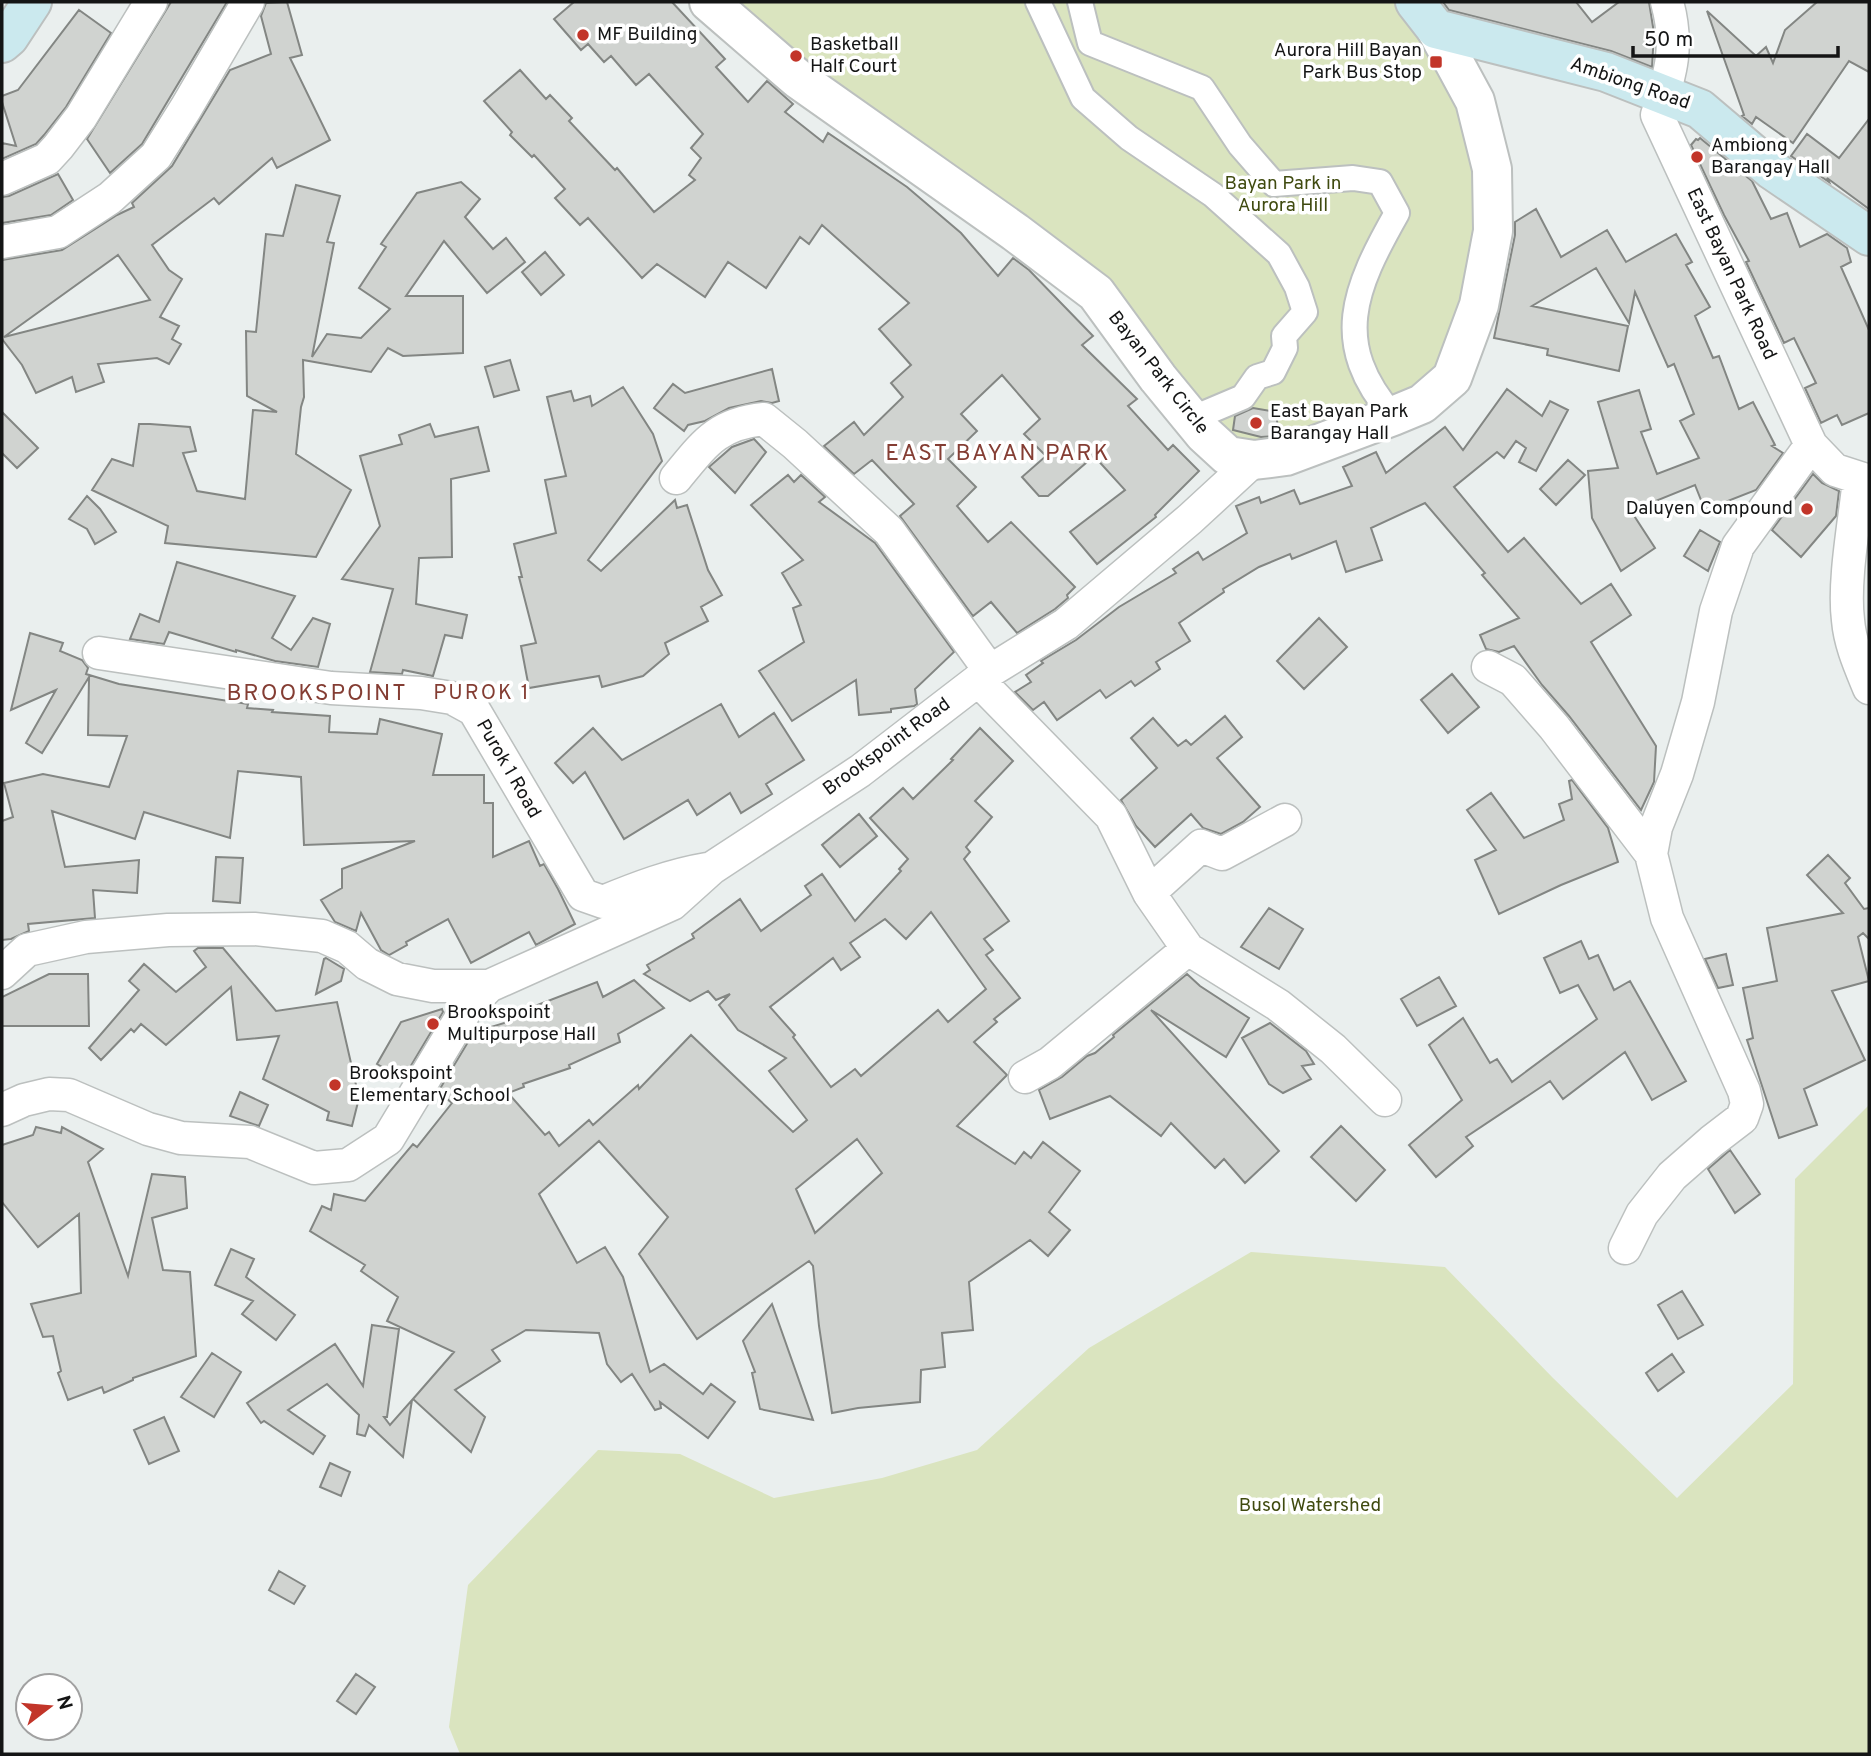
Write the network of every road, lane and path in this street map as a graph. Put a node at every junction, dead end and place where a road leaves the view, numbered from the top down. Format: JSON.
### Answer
{"nodes":[{"id":1,"x":32,"y":2,"type":"edge"},
{"id":2,"x":151,"y":2,"type":"edge"},
{"id":3,"x":248,"y":2,"type":"edge"},
{"id":4,"x":709,"y":2,"type":"edge"},
{"id":5,"x":1038,"y":2,"type":"edge"},
{"id":6,"x":1080,"y":2,"type":"edge"},
{"id":7,"x":1667,"y":2,"type":"edge"},
{"id":8,"x":1425,"y":15,"type":"edge"},
{"id":9,"x":2,"y":43,"type":"edge"},
{"id":10,"x":1665,"y":94,"type":"junction"},
{"id":11,"x":2,"y":178,"type":"edge"},
{"id":12,"x":1869,"y":236,"type":"edge"},
{"id":13,"x":2,"y":242,"type":"edge"},
{"id":14,"x":1393,"y":416,"type":"junction"},
{"id":15,"x":1191,"y":419,"type":"junction"},
{"id":16,"x":1811,"y":445,"type":"junction"},
{"id":17,"x":1254,"y":460,"type":"junction"},
{"id":18,"x":676,"y":478,"type":"dead end"},
{"id":19,"x":1864,"y":480,"type":"edge"},
{"id":20,"x":99,"y":653,"type":"dead end"},
{"id":21,"x":1863,"y":656,"type":"edge"},
{"id":22,"x":1488,"y":667,"type":"dead end"},
{"id":23,"x":984,"y":676,"type":"junction"},
{"id":24,"x":1869,"y":688,"type":"edge"},
{"id":25,"x":1285,"y":820,"type":"dead end"},
{"id":26,"x":1651,"y":854,"type":"junction"},
{"id":27,"x":712,"y":868,"type":"junction"},
{"id":28,"x":1149,"y":893,"type":"junction"},
{"id":29,"x":1188,"y":949,"type":"junction"},
{"id":30,"x":2,"y":973,"type":"edge"},
{"id":31,"x":489,"y":986,"type":"junction"},
{"id":32,"x":1025,"y":1077,"type":"dead end"},
{"id":33,"x":1385,"y":1100,"type":"dead end"},
{"id":34,"x":2,"y":1110,"type":"edge"},
{"id":35,"x":1625,"y":1248,"type":"dead end"}],
"edges":[{"from":1,"to":9,"type":"main road"},
{"from":2,"to":11,"type":"street"},
{"from":3,"to":13,"type":"street"},
{"from":4,"to":15,"type":"street","name":"Bayan Park Circle"},
{"from":5,"to":15,"type":"street"},
{"from":6,"to":14,"type":"street"},
{"from":7,"to":10,"type":"street","name":"East Bayan Park Road"},
{"from":8,"to":10,"type":"main road","name":"Ambiong Road"},
{"from":8,"to":14,"type":"street","name":"Bayan Park Circle"},
{"from":10,"to":12,"type":"main road","name":"Ambiong Road"},
{"from":10,"to":16,"type":"street","name":"East Bayan Park Road"},
{"from":14,"to":17,"type":"street","name":"Bayan Park Circle"},
{"from":15,"to":17,"type":"street","name":"Bayan Park Circle"},
{"from":16,"to":19,"type":"street","name":"East Bayan Park Road"},
{"from":16,"to":26,"type":"street"},
{"from":17,"to":23,"type":"street","name":"Brookspoint Road"},
{"from":18,"to":23,"type":"street"},
{"from":19,"to":21,"type":"street"},
{"from":20,"to":27,"type":"street","name":"Purok 1 Road"},
{"from":21,"to":24,"type":"street"},
{"from":22,"to":26,"type":"street"},
{"from":23,"to":27,"type":"street","name":"Brookspoint Road"},
{"from":23,"to":28,"type":"street"},
{"from":25,"to":28,"type":"street"},
{"from":26,"to":35,"type":"street"},
{"from":27,"to":31,"type":"street","name":"Brookspoint Road"},
{"from":28,"to":29,"type":"street"},
{"from":29,"to":32,"type":"street"},
{"from":29,"to":33,"type":"street"},
{"from":30,"to":31,"type":"street"},
{"from":31,"to":34,"type":"street"}]}
